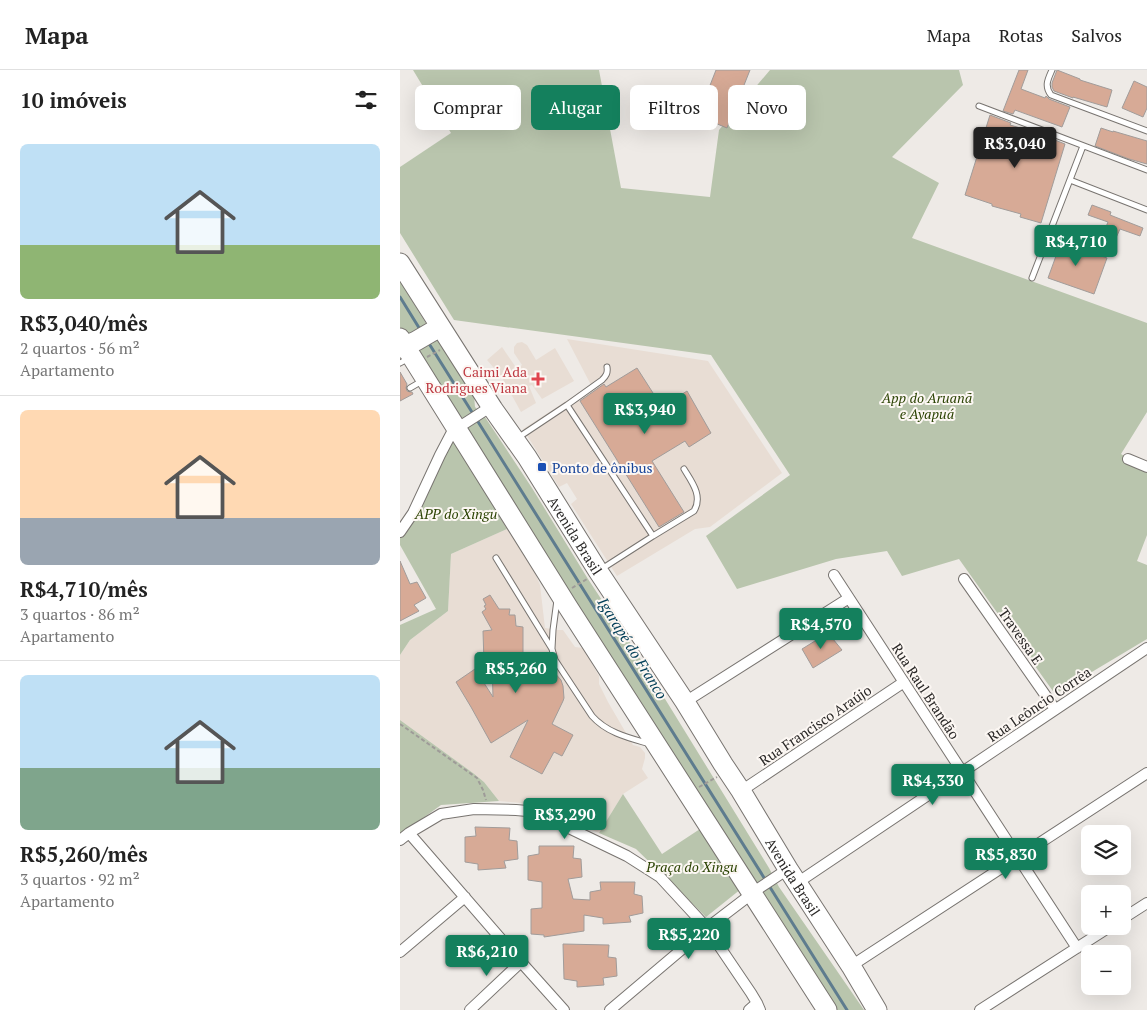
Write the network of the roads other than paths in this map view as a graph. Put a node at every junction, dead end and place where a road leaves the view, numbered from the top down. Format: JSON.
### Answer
{"nodes":[{"id":1,"x":1052,"y":70,"type":"edge"},
{"id":2,"x":979,"y":106,"type":"dead end"},
{"id":3,"x":1147,"y":131,"type":"edge"},
{"id":4,"x":1083,"y":146,"type":"junction"},
{"id":5,"x":1147,"y":170,"type":"edge"},
{"id":6,"x":1070,"y":180,"type":"junction"},
{"id":7,"x":1147,"y":210,"type":"edge"},
{"id":8,"x":400,"y":263,"type":"edge"},
{"id":9,"x":1032,"y":278,"type":"dead end"},
{"id":10,"x":414,"y":346,"type":"edge"},
{"id":11,"x":607,"y":367,"type":"dead end"},
{"id":12,"x":568,"y":405,"type":"junction"},
{"id":13,"x":489,"y":410,"type":"junction"},
{"id":14,"x":459,"y":427,"type":"junction"},
{"id":15,"x":515,"y":439,"type":"junction"},
{"id":16,"x":1128,"y":459,"type":"dead end"},
{"id":17,"x":1147,"y":467,"type":"edge"},
{"id":18,"x":684,"y":468,"type":"dead end"},
{"id":19,"x":400,"y":532,"type":"edge"},
{"id":20,"x":653,"y":536,"type":"junction"},
{"id":21,"x":496,"y":558,"type":"dead end"},
{"id":22,"x":595,"y":574,"type":"junction"},
{"id":23,"x":834,"y":575,"type":"dead end"},
{"id":24,"x":964,"y":579,"type":"dead end"},
{"id":25,"x":565,"y":590,"type":"junction"},
{"id":26,"x":849,"y":598,"type":"junction"},
{"id":27,"x":1147,"y":648,"type":"edge"},
{"id":28,"x":552,"y":649,"type":"junction"},
{"id":29,"x":904,"y":682,"type":"junction"},
{"id":30,"x":685,"y":702,"type":"junction"},
{"id":31,"x":1055,"y":709,"type":"junction"},
{"id":32,"x":658,"y":746,"type":"junction"},
{"id":33,"x":962,"y":772,"type":"junction"},
{"id":34,"x":1147,"y":773,"type":"edge"},
{"id":35,"x":741,"y":791,"type":"junction"},
{"id":36,"x":409,"y":833,"type":"junction"},
{"id":37,"x":400,"y":840,"type":"edge"},
{"id":38,"x":1017,"y":857,"type":"junction"},
{"id":39,"x":789,"y":875,"type":"junction"},
{"id":40,"x":755,"y":891,"type":"junction"},
{"id":41,"x":465,"y":897,"type":"junction"},
{"id":42,"x":1147,"y":903,"type":"edge"},
{"id":43,"x":1131,"y":913,"type":"edge"},
{"id":44,"x":707,"y":928,"type":"junction"},
{"id":45,"x":1097,"y":935,"type":"edge"},
{"id":46,"x":1077,"y":948,"type":"junction"},
{"id":47,"x":400,"y":952,"type":"edge"},
{"id":48,"x":521,"y":962,"type":"junction"},
{"id":49,"x":851,"y":966,"type":"junction"},
{"id":50,"x":759,"y":1006,"type":"edge"},
{"id":51,"x":470,"y":1010,"type":"edge"},
{"id":52,"x":564,"y":1010,"type":"edge"},
{"id":53,"x":610,"y":1010,"type":"edge"},
{"id":54,"x":749,"y":1010,"type":"edge"},
{"id":55,"x":828,"y":1010,"type":"edge"},
{"id":56,"x":878,"y":1010,"type":"edge"},
{"id":57,"x":980,"y":1010,"type":"edge"}],
"edges":[{"from":1,"to":3,"type":"lane"},
{"from":2,"to":4,"type":"lane"},
{"from":4,"to":5,"type":"lane"},
{"from":4,"to":6,"type":"lane"},
{"from":6,"to":7,"type":"lane"},
{"from":6,"to":9,"type":"lane"},
{"from":8,"to":10,"type":"highway","name":"Avenida Brasil"},
{"from":10,"to":13,"type":"highway","name":"Avenida Brasil"},
{"from":10,"to":14,"type":"highway","name":"Avenida Brasil"},
{"from":11,"to":12,"type":"lane"},
{"from":12,"to":15,"type":"lane"},
{"from":12,"to":20,"type":"lane"},
{"from":13,"to":14,"type":"street"},
{"from":13,"to":15,"type":"highway","name":"Avenida Brasil"},
{"from":14,"to":19,"type":"street"},
{"from":14,"to":25,"type":"highway","name":"Avenida Brasil"},
{"from":15,"to":22,"type":"highway","name":"Avenida Brasil"},
{"from":16,"to":17,"type":"street"},
{"from":18,"to":20,"type":"lane"},
{"from":20,"to":22,"type":"lane"},
{"from":21,"to":28,"type":"lane"},
{"from":22,"to":30,"type":"highway","name":"Avenida Brasil"},
{"from":23,"to":26,"type":"street","name":"Rua Raul Brandão"},
{"from":24,"to":31,"type":"street","name":"Travessa E"},
{"from":25,"to":28,"type":"lane"},
{"from":25,"to":32,"type":"highway","name":"Avenida Brasil"},
{"from":26,"to":29,"type":"street","name":"Rua Raul Brandão"},
{"from":26,"to":30,"type":"street"},
{"from":27,"to":31,"type":"street","name":"Rua Leôncio Corrêa"},
{"from":28,"to":32,"type":"lane"},
{"from":29,"to":33,"type":"street","name":"Rua Raul Brandão"},
{"from":29,"to":35,"type":"street","name":"Rua Francisco Araújo"},
{"from":30,"to":35,"type":"highway","name":"Avenida Brasil"},
{"from":31,"to":33,"type":"street","name":"Rua Leôncio Corrêa"},
{"from":32,"to":40,"type":"highway","name":"Avenida Brasil"},
{"from":33,"to":38,"type":"street","name":"Rua Raul Brandão"},
{"from":33,"to":39,"type":"street","name":"Rua Leôncio Corrêa"},
{"from":34,"to":38,"type":"street"},
{"from":35,"to":39,"type":"highway","name":"Avenida Brasil"},
{"from":36,"to":37,"type":"street"},
{"from":36,"to":41,"type":"street"},
{"from":36,"to":44,"type":"street"},
{"from":38,"to":46,"type":"street","name":"Rua Raul Brandão"},
{"from":38,"to":49,"type":"street"},
{"from":39,"to":40,"type":"street","name":"Rua Leôncio Corrêa"},
{"from":39,"to":49,"type":"highway","name":"Avenida Brasil"},
{"from":40,"to":44,"type":"street","name":"Rua Leôncio Corrêa"},
{"from":40,"to":55,"type":"highway","name":"Avenida Brasil"},
{"from":41,"to":47,"type":"street"},
{"from":41,"to":48,"type":"street"},
{"from":42,"to":43,"type":"street"},
{"from":44,"to":50,"type":"street"},
{"from":44,"to":53,"type":"street","name":"Rua Leôncio Corrêa"},
{"from":45,"to":46,"type":"street"},
{"from":46,"to":57,"type":"street"},
{"from":48,"to":51,"type":"street"},
{"from":48,"to":52,"type":"street"},
{"from":49,"to":56,"type":"highway","name":"Avenida Brasil"},
{"from":50,"to":54,"type":"street"}]}
